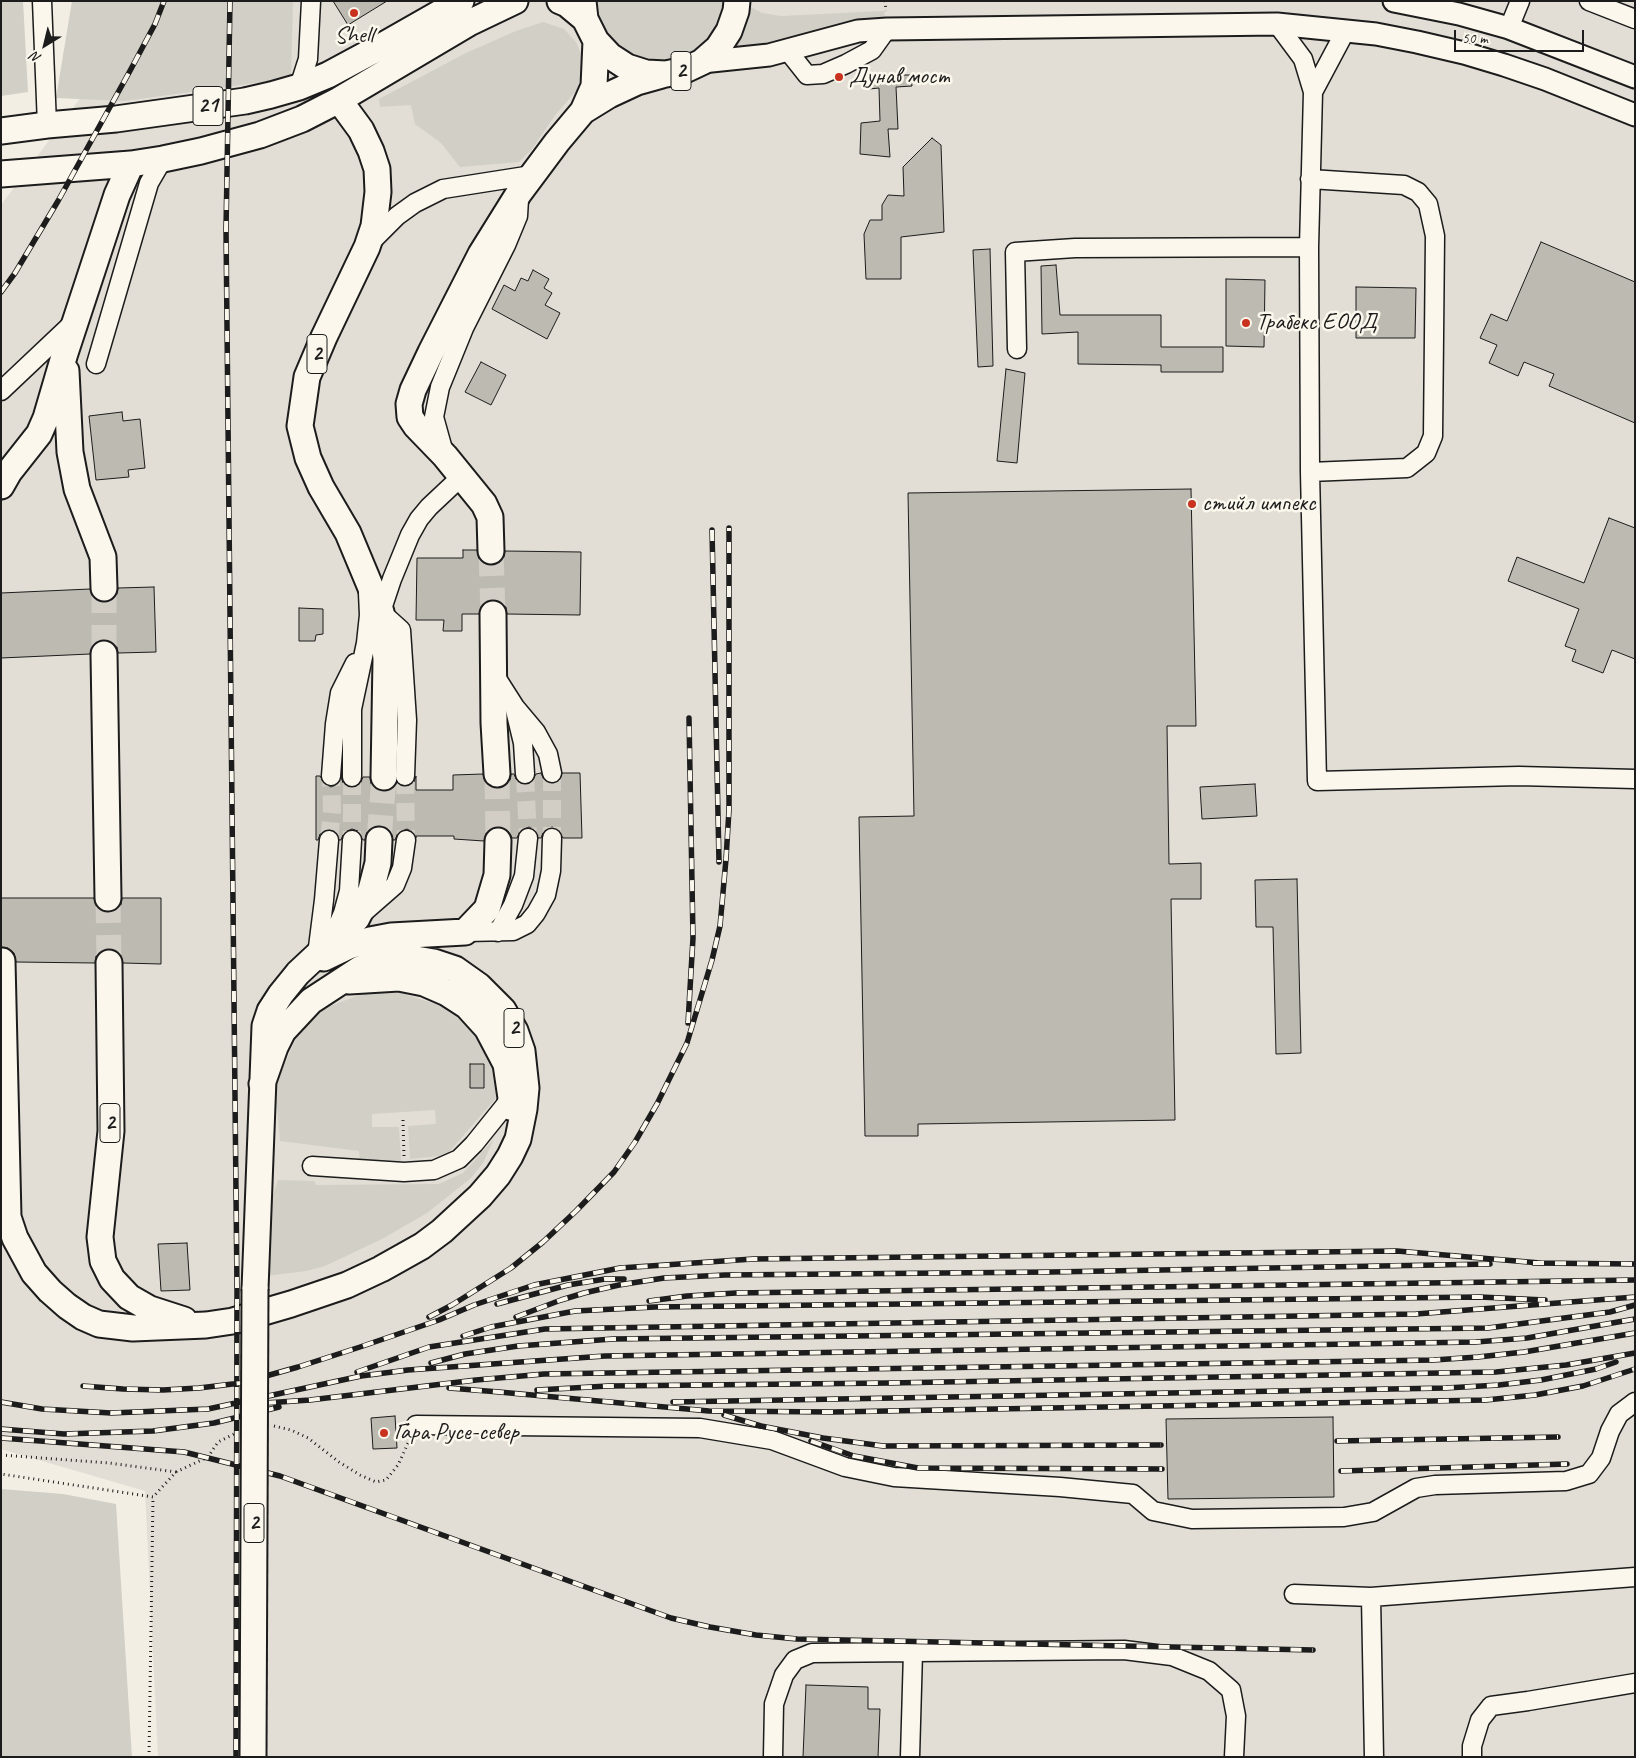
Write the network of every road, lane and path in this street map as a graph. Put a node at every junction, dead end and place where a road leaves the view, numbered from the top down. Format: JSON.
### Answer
{"nodes":[{"id":1,"x":42,"y":1,"type":"edge"},
{"id":2,"x":311,"y":1,"type":"edge"},
{"id":3,"x":461,"y":1,"type":"edge"},
{"id":4,"x":515,"y":1,"type":"edge"},
{"id":5,"x":560,"y":1,"type":"edge"},
{"id":6,"x":737,"y":1,"type":"edge"},
{"id":7,"x":1394,"y":1,"type":"edge"},
{"id":8,"x":1520,"y":1,"type":"edge"},
{"id":9,"x":1589,"y":1,"type":"edge"},
{"id":10,"x":584,"y":10,"type":"edge"},
{"id":11,"x":1635,"y":19,"type":"edge"},
{"id":12,"x":1277,"y":24,"type":"junction"},
{"id":13,"x":1509,"y":28,"type":"junction"},
{"id":14,"x":887,"y":29,"type":"junction"},
{"id":15,"x":1346,"y":30,"type":"junction"},
{"id":16,"x":596,"y":41,"type":"junction"},
{"id":17,"x":788,"y":51,"type":"junction"},
{"id":18,"x":702,"y":62,"type":"junction"},
{"id":19,"x":666,"y":74,"type":"junction"},
{"id":20,"x":1635,"y":77,"type":"edge"},
{"id":21,"x":299,"y":87,"type":"junction"},
{"id":22,"x":1313,"y":92,"type":"junction"},
{"id":23,"x":338,"y":100,"type":"junction"},
{"id":24,"x":583,"y":111,"type":"junction"},
{"id":25,"x":1635,"y":115,"type":"edge"},
{"id":26,"x":47,"y":125,"type":"junction"},
{"id":27,"x":1,"y":131,"type":"edge"},
{"id":28,"x":163,"y":159,"type":"junction"},
{"id":29,"x":131,"y":164,"type":"junction"},
{"id":30,"x":1,"y":174,"type":"edge"},
{"id":31,"x":1310,"y":179,"type":"junction"},
{"id":32,"x":526,"y":184,"type":"junction"},
{"id":33,"x":367,"y":247,"type":"junction"},
{"id":34,"x":1310,"y":247,"type":"junction"},
{"id":35,"x":76,"y":320,"type":"junction"},
{"id":36,"x":1017,"y":349,"type":"dead end"},
{"id":37,"x":64,"y":354,"type":"junction"},
{"id":38,"x":96,"y":364,"type":"dead end"},
{"id":39,"x":1,"y":392,"type":"edge"},
{"id":40,"x":1310,"y":472,"type":"junction"},
{"id":41,"x":462,"y":476,"type":"junction"},
{"id":42,"x":1,"y":486,"type":"edge"},
{"id":43,"x":491,"y":551,"type":"tunnel mouth"},
{"id":44,"x":367,"y":580,"type":"junction"},
{"id":45,"x":104,"y":588,"type":"tunnel mouth"},
{"id":46,"x":381,"y":612,"type":"junction"},
{"id":47,"x":493,"y":614,"type":"tunnel mouth"},
{"id":48,"x":366,"y":643,"type":"junction"},
{"id":49,"x":104,"y":654,"type":"tunnel mouth"},
{"id":50,"x":494,"y":673,"type":"junction"},
{"id":51,"x":515,"y":707,"type":"junction"},
{"id":52,"x":552,"y":773,"type":"tunnel mouth"},
{"id":53,"x":497,"y":774,"type":"tunnel mouth"},
{"id":54,"x":525,"y":774,"type":"tunnel mouth"},
{"id":55,"x":331,"y":776,"type":"tunnel mouth"},
{"id":56,"x":352,"y":776,"type":"tunnel mouth"},
{"id":57,"x":395,"y":776,"type":"tunnel mouth"},
{"id":58,"x":1635,"y":779,"type":"edge"},
{"id":59,"x":528,"y":838,"type":"tunnel mouth"},
{"id":60,"x":552,"y":838,"type":"tunnel mouth"},
{"id":61,"x":328,"y":840,"type":"tunnel mouth"},
{"id":62,"x":352,"y":840,"type":"tunnel mouth"},
{"id":63,"x":379,"y":840,"type":"tunnel mouth"},
{"id":64,"x":406,"y":840,"type":"tunnel mouth"},
{"id":65,"x":498,"y":841,"type":"tunnel mouth"},
{"id":66,"x":108,"y":898,"type":"tunnel mouth"},
{"id":67,"x":357,"y":918,"type":"junction"},
{"id":68,"x":465,"y":932,"type":"junction"},
{"id":69,"x":498,"y":932,"type":"junction"},
{"id":70,"x":323,"y":950,"type":"junction"},
{"id":71,"x":2,"y":961,"type":"edge"},
{"id":72,"x":109,"y":963,"type":"tunnel mouth"},
{"id":73,"x":298,"y":973,"type":"junction"},
{"id":74,"x":339,"y":982,"type":"junction"},
{"id":75,"x":262,"y":1084,"type":"junction"},
{"id":76,"x":511,"y":1098,"type":"junction"},
{"id":77,"x":403,"y":1120,"type":"dead end"},
{"id":78,"x":312,"y":1166,"type":"dead end"},
{"id":79,"x":404,"y":1172,"type":"junction"},
{"id":80,"x":462,"y":1212,"type":"junction"},
{"id":81,"x":206,"y":1325,"type":"junction"},
{"id":82,"x":1635,"y":1402,"type":"edge"},
{"id":83,"x":272,"y":1425,"type":"dead end"},
{"id":84,"x":416,"y":1425,"type":"joint"},
{"id":85,"x":237,"y":1433,"type":"dead end"},
{"id":86,"x":1,"y":1455,"type":"edge"},
{"id":87,"x":176,"y":1472,"type":"junction"},
{"id":88,"x":1,"y":1474,"type":"edge"},
{"id":89,"x":153,"y":1497,"type":"junction"},
{"id":90,"x":1635,"y":1577,"type":"edge"},
{"id":91,"x":1294,"y":1594,"type":"dead end"},
{"id":92,"x":1371,"y":1597,"type":"junction"},
{"id":93,"x":913,"y":1652,"type":"junction"},
{"id":94,"x":1635,"y":1683,"type":"edge"},
{"id":95,"x":149,"y":1757,"type":"edge"},
{"id":96,"x":253,"y":1757,"type":"edge"},
{"id":97,"x":773,"y":1757,"type":"edge"},
{"id":98,"x":910,"y":1757,"type":"edge"},
{"id":99,"x":1234,"y":1757,"type":"edge"},
{"id":100,"x":1374,"y":1757,"type":"edge"},
{"id":101,"x":1472,"y":1757,"type":"edge"}],
"edges":[{"from":1,"to":26,"type":"street"},
{"from":2,"to":21,"type":"street"},
{"from":3,"to":21,"type":"highway","number":"21"},
{"from":4,"to":23,"type":"highway"},
{"from":5,"to":10,"type":"highway","number":"2"},
{"from":6,"to":18,"type":"highway","number":"2"},
{"from":7,"to":13,"type":"main road"},
{"from":8,"to":13,"type":"street"},
{"from":9,"to":11,"type":"street"},
{"from":10,"to":16,"type":"highway","number":"2"},
{"from":12,"to":14,"type":"main road"},
{"from":12,"to":15,"type":"main road"},
{"from":12,"to":22,"type":"street"},
{"from":13,"to":20,"type":"main road"},
{"from":14,"to":17,"type":"main road"},
{"from":14,"to":17,"type":"street"},
{"from":15,"to":22,"type":"street"},
{"from":15,"to":25,"type":"main road"},
{"from":16,"to":19,"type":"highway","number":"2"},
{"from":16,"to":24,"type":"highway","number":"2"},
{"from":17,"to":18,"type":"main road"},
{"from":18,"to":19,"type":"highway","number":"2"},
{"from":19,"to":24,"type":"highway"},
{"from":21,"to":26,"type":"highway","number":"21"},
{"from":22,"to":31,"type":"street"},
{"from":23,"to":28,"type":"highway"},
{"from":23,"to":33,"type":"highway","number":"2"},
{"from":24,"to":32,"type":"highway","number":"2"},
{"from":26,"to":27,"type":"highway","number":"21"},
{"from":28,"to":29,"type":"highway"},
{"from":28,"to":38,"type":"street"},
{"from":29,"to":30,"type":"highway"},
{"from":29,"to":35,"type":"highway"},
{"from":31,"to":34,"type":"street"},
{"from":31,"to":40,"type":"street"},
{"from":32,"to":33,"type":"street"},
{"from":32,"to":41,"type":"highway","number":"2"},
{"from":33,"to":44,"type":"highway","number":"2"},
{"from":34,"to":36,"type":"street"},
{"from":34,"to":40,"type":"street"},
{"from":35,"to":37,"type":"highway"},
{"from":35,"to":39,"type":"street"},
{"from":37,"to":42,"type":"highway"},
{"from":37,"to":45,"type":"highway"},
{"from":40,"to":58,"type":"street"},
{"from":41,"to":43,"type":"highway","number":"2"},
{"from":41,"to":46,"type":"street"},
{"from":44,"to":46,"type":"highway","number":"2"},
{"from":44,"to":48,"type":"street"},
{"from":46,"to":57,"type":"highway","number":"2"},
{"from":47,"to":50,"type":"highway"},
{"from":48,"to":55,"type":"street"},
{"from":48,"to":56,"type":"street"},
{"from":49,"to":66,"type":"highway"},
{"from":50,"to":51,"type":"street"},
{"from":50,"to":53,"type":"highway"},
{"from":51,"to":52,"type":"street"},
{"from":51,"to":54,"type":"street"},
{"from":59,"to":69,"type":"street"},
{"from":60,"to":69,"type":"street"},
{"from":61,"to":70,"type":"street"},
{"from":62,"to":70,"type":"street"},
{"from":63,"to":67,"type":"highway","number":"2"},
{"from":64,"to":67,"type":"street"},
{"from":65,"to":68,"type":"highway"},
{"from":67,"to":70,"type":"highway","number":"2"},
{"from":68,"to":69,"type":"street"},
{"from":68,"to":73,"type":"highway","number":"2"},
{"from":70,"to":73,"type":"highway","number":"2"},
{"from":71,"to":81,"type":"highway","number":"2"},
{"from":72,"to":81,"type":"highway","number":"2"},
{"from":73,"to":75,"type":"highway","number":"2"},
{"from":74,"to":75,"type":"highway","number":"2"},
{"from":74,"to":76,"type":"highway","number":"2"},
{"from":74,"to":80,"type":"highway","number":"2"},
{"from":75,"to":96,"type":"highway","number":"2","bridge":true},
{"from":76,"to":79,"type":"street"},
{"from":76,"to":80,"type":"highway","number":"2"},
{"from":77,"to":79,"type":"path"},
{"from":78,"to":79,"type":"street"},
{"from":80,"to":81,"type":"highway","number":"2"},
{"from":82,"to":84,"type":"street"},
{"from":83,"to":84,"type":"path"},
{"from":85,"to":87,"type":"path"},
{"from":86,"to":87,"type":"path"},
{"from":87,"to":89,"type":"path"},
{"from":88,"to":89,"type":"path"},
{"from":89,"to":95,"type":"path"},
{"from":90,"to":92,"type":"street"},
{"from":91,"to":92,"type":"street"},
{"from":92,"to":100,"type":"street"},
{"from":93,"to":97,"type":"street"},
{"from":93,"to":98,"type":"street"},
{"from":93,"to":99,"type":"street"},
{"from":94,"to":101,"type":"street"}]}
